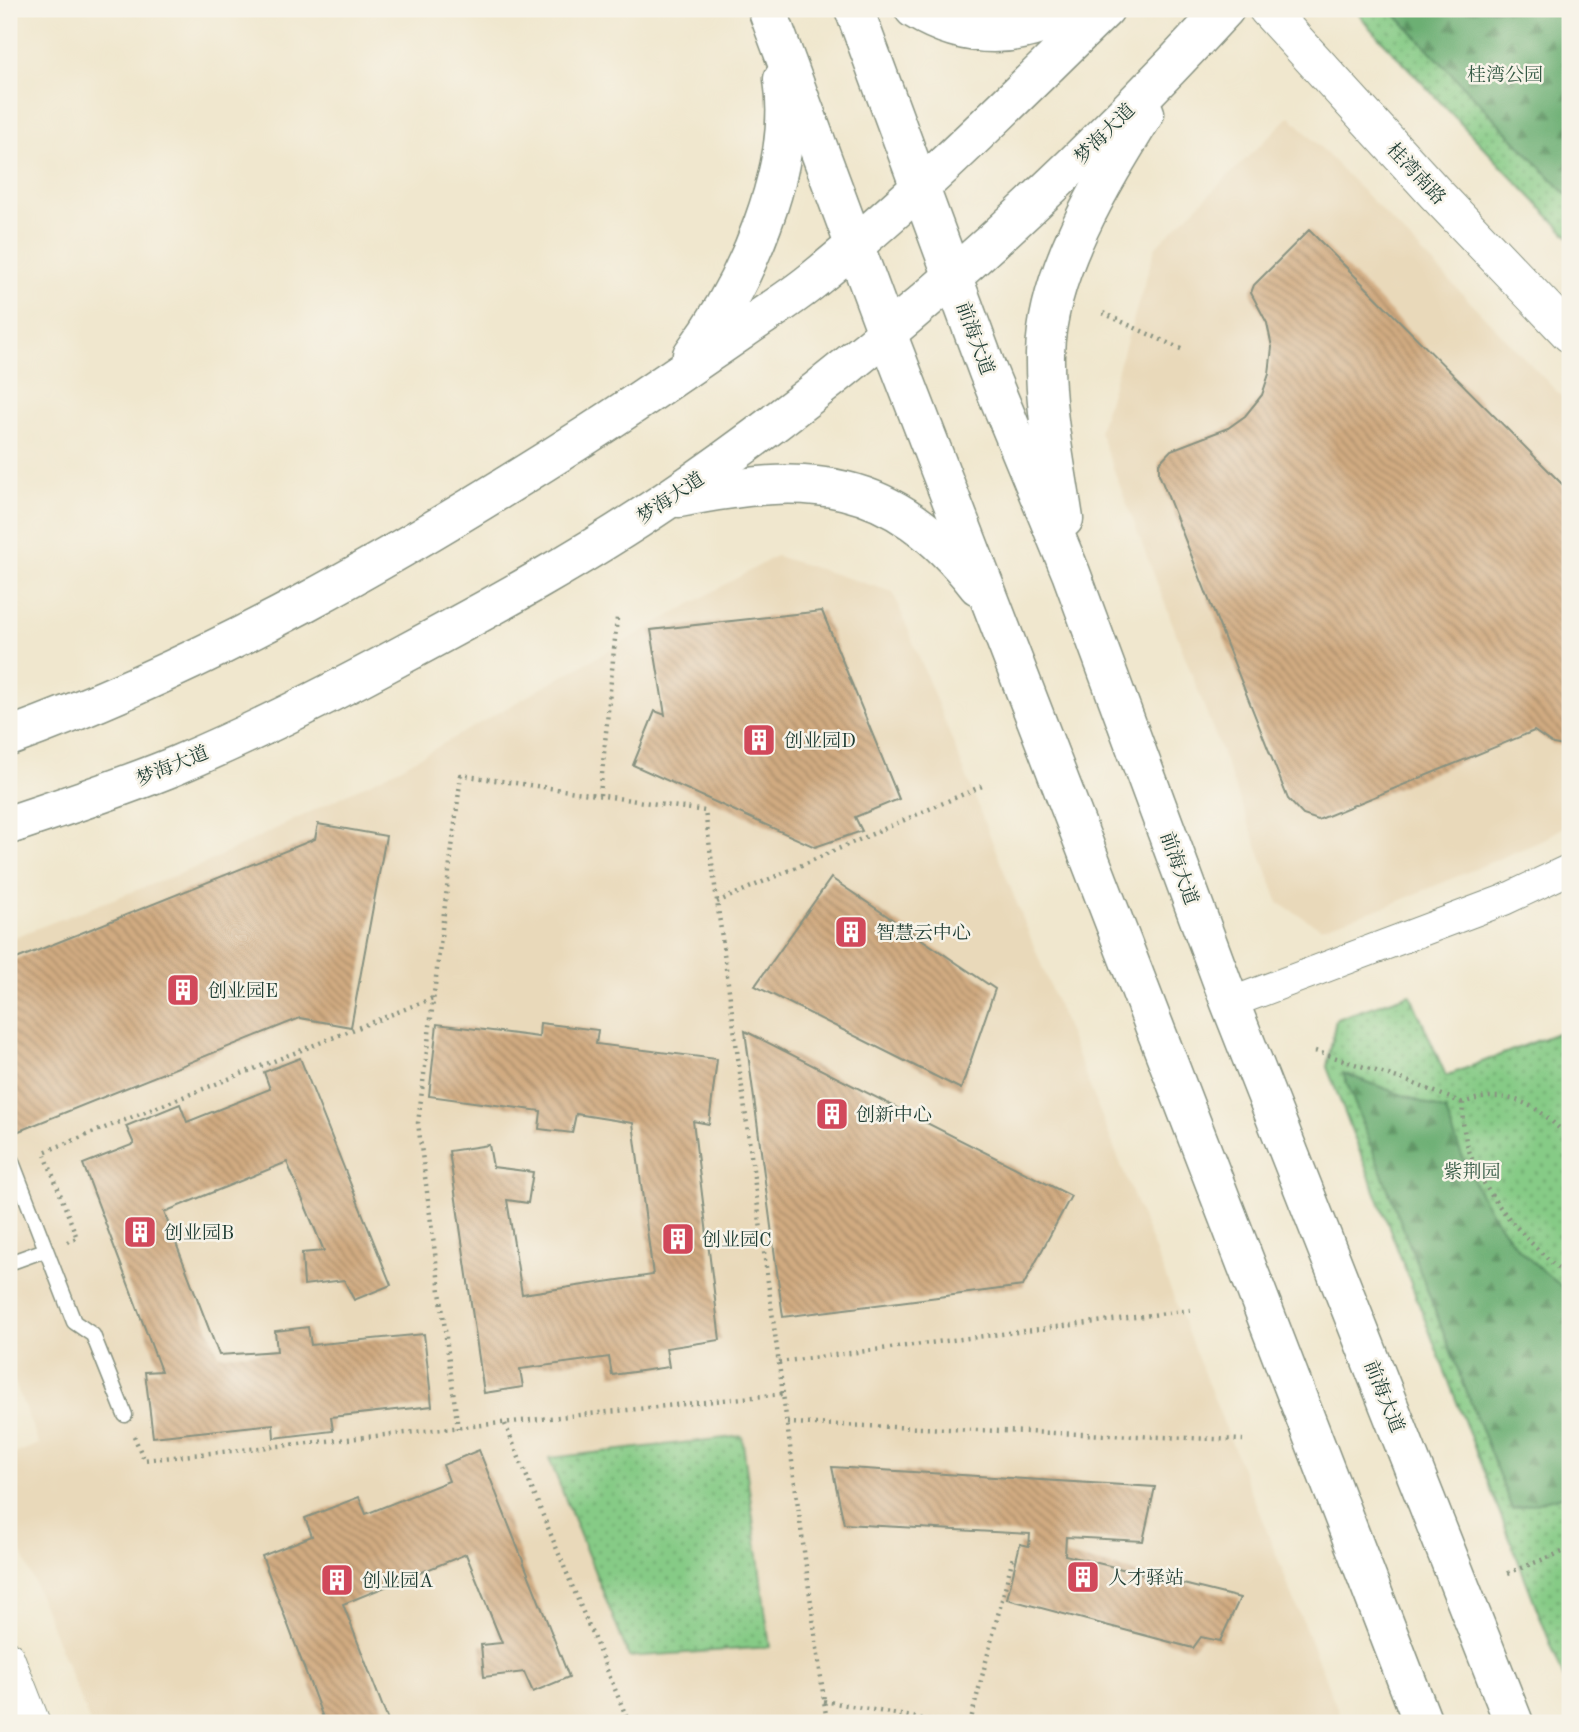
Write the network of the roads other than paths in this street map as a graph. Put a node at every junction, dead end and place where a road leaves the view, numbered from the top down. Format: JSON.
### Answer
{"nodes":[{"id":1,"x":767,"y":9,"type":"edge"},
{"id":2,"x":854,"y":9,"type":"edge"},
{"id":3,"x":914,"y":9,"type":"edge"},
{"id":4,"x":1074,"y":9,"type":"edge"},
{"id":5,"x":1105,"y":9,"type":"edge"},
{"id":6,"x":1225,"y":9,"type":"edge"},
{"id":7,"x":1267,"y":9,"type":"edge"},
{"id":8,"x":1176,"y":62,"type":"junction"},
{"id":9,"x":922,"y":186,"type":"junction"},
{"id":10,"x":855,"y":246,"type":"junction"},
{"id":11,"x":952,"y":274,"type":"junction"},
{"id":12,"x":887,"y":333,"type":"junction"},
{"id":13,"x":1570,"y":334,"type":"edge"},
{"id":14,"x":673,"y":380,"type":"junction"},
{"id":15,"x":667,"y":500,"type":"junction"},
{"id":16,"x":1072,"y":573,"type":"junction"},
{"id":17,"x":996,"y":610,"type":"junction"},
{"id":18,"x":9,"y":737,"type":"edge"},
{"id":19,"x":9,"y":825,"type":"edge"},
{"id":20,"x":1570,"y":869,"type":"edge"},
{"id":21,"x":1230,"y":1003,"type":"junction"},
{"id":22,"x":9,"y":1154,"type":"edge"},
{"id":23,"x":45,"y":1250,"type":"junction"},
{"id":24,"x":9,"y":1264,"type":"edge"},
{"id":25,"x":124,"y":1415,"type":"road end"},
{"id":26,"x":9,"y":1657,"type":"edge"},
{"id":27,"x":35,"y":1723,"type":"edge"},
{"id":28,"x":1423,"y":1723,"type":"edge"},
{"id":29,"x":1514,"y":1723,"type":"edge"}],
"edges":[{"from":1,"to":10,"type":"main road"},
{"from":1,"to":14,"type":"main road"},
{"from":2,"to":9,"type":"main road","name":"前海大道"},
{"from":3,"to":4,"type":"main road"},
{"from":5,"to":9,"type":"main road"},
{"from":6,"to":8,"type":"main road","name":"梦海大道"},
{"from":7,"to":13,"type":"street","name":"桂湾南路"},
{"from":8,"to":11,"type":"main road","name":"梦海大道"},
{"from":8,"to":16,"type":"main road"},
{"from":9,"to":10,"type":"main road"},
{"from":9,"to":11,"type":"main road","name":"前海大道"},
{"from":10,"to":12,"type":"main road"},
{"from":10,"to":14,"type":"main road"},
{"from":11,"to":12,"type":"main road","name":"梦海大道"},
{"from":11,"to":16,"type":"main road","name":"前海大道"},
{"from":12,"to":15,"type":"main road","name":"梦海大道"},
{"from":12,"to":17,"type":"main road"},
{"from":14,"to":18,"type":"main road"},
{"from":15,"to":17,"type":"main road"},
{"from":15,"to":19,"type":"main road","name":"梦海大道"},
{"from":16,"to":21,"type":"main road","name":"前海大道"},
{"from":17,"to":28,"type":"main road"},
{"from":20,"to":21,"type":"street"},
{"from":21,"to":29,"type":"main road","name":"前海大道"},
{"from":22,"to":23,"type":"lane"},
{"from":23,"to":24,"type":"lane"},
{"from":23,"to":25,"type":"lane"},
{"from":26,"to":27,"type":"street"}]}
